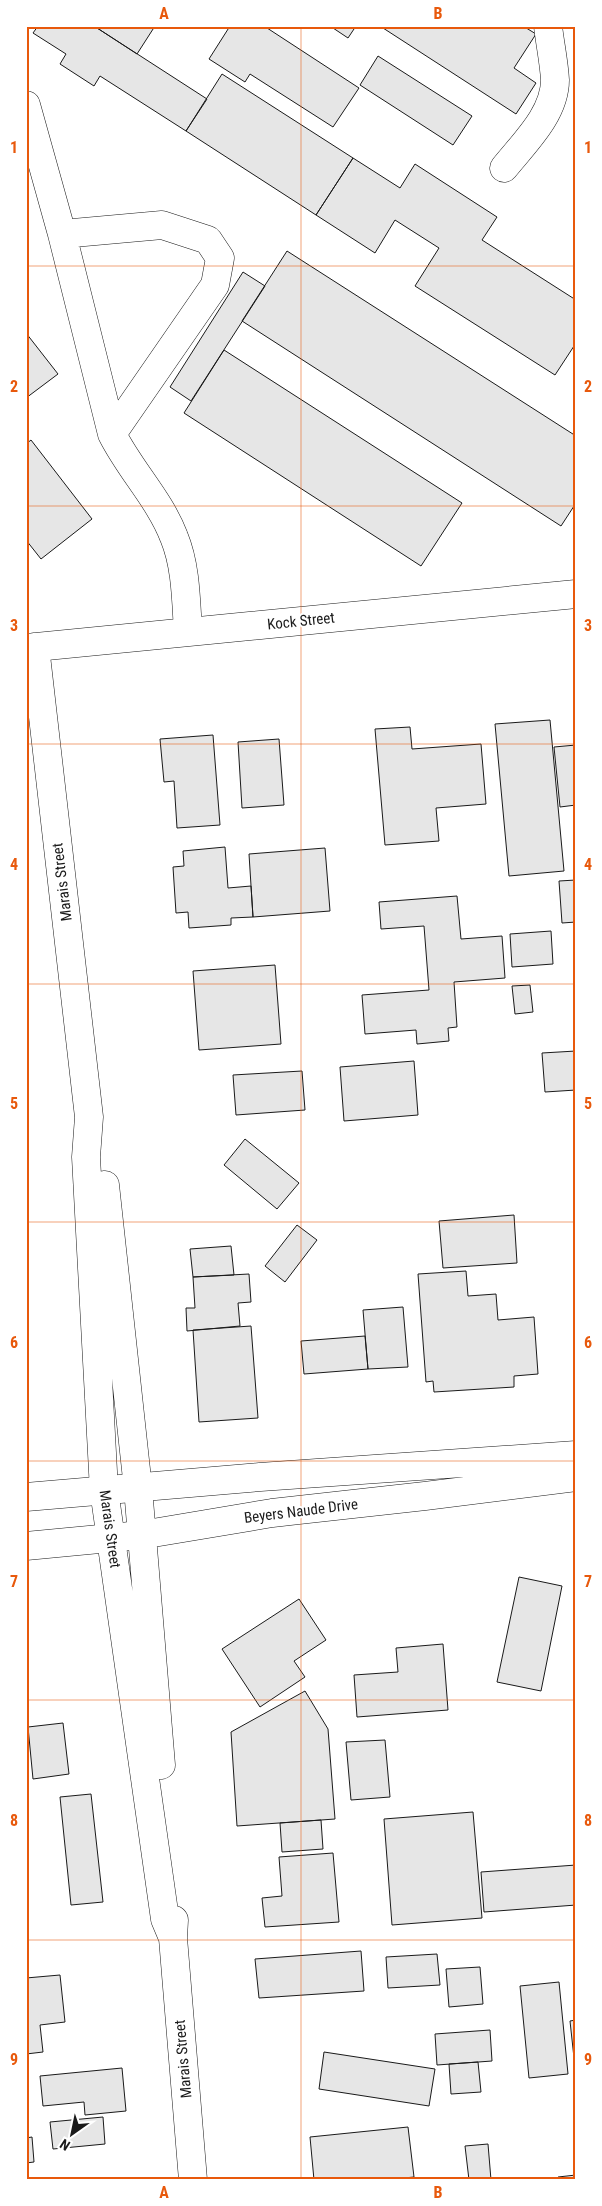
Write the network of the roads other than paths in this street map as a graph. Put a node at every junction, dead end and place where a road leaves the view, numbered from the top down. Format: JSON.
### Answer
{"nodes":[{"id":1,"x":548,"y":26,"type":"edge"},
{"id":2,"x":26,"y":105,"type":"edge"},
{"id":3,"x":504,"y":168,"type":"dead end"},
{"id":4,"x":62,"y":234,"type":"junction"},
{"id":5,"x":112,"y":434,"type":"junction"},
{"id":6,"x":576,"y":594,"type":"edge"},
{"id":7,"x":188,"y":632,"type":"junction"},
{"id":8,"x":31,"y":647,"type":"edge"},
{"id":9,"x":89,"y":1117,"type":"junction"},
{"id":10,"x":576,"y":1455,"type":"edge"},
{"id":11,"x":576,"y":1476,"type":"edge"},
{"id":12,"x":138,"y":1488,"type":"junction"},
{"id":13,"x":104,"y":1490,"type":"junction"},
{"id":14,"x":26,"y":1497,"type":"edge"},
{"id":15,"x":141,"y":1535,"type":"junction"},
{"id":16,"x":112,"y":1537,"type":"junction"},
{"id":17,"x":26,"y":1546,"type":"edge"},
{"id":18,"x":173,"y":1938,"type":"junction"},
{"id":19,"x":193,"y":2180,"type":"edge"}],
"edges":[{"from":1,"to":3,"type":"street"},
{"from":2,"to":4,"type":"street"},
{"from":4,"to":5,"type":"street"},
{"from":4,"to":5,"type":"street"},
{"from":5,"to":7,"type":"street"},
{"from":6,"to":7,"type":"street","name":"Kock Street"},
{"from":7,"to":8,"type":"street","name":"Kock Street"},
{"from":8,"to":9,"type":"street","name":"Marais Street"},
{"from":9,"to":12,"type":"street","name":"Marais Street"},
{"from":9,"to":13,"type":"street","name":"Marais Street"},
{"from":10,"to":12,"type":"street"},
{"from":11,"to":15,"type":"street","name":"Beyers Naude Drive"},
{"from":12,"to":13,"type":"street"},
{"from":12,"to":15,"type":"street","name":"Marais Street"},
{"from":13,"to":14,"type":"street"},
{"from":13,"to":16,"type":"street","name":"Marais Street"},
{"from":15,"to":16,"type":"street","name":"Beyers Naude Drive"},
{"from":15,"to":18,"type":"street","name":"Marais Street"},
{"from":16,"to":17,"type":"street","name":"Beyers Naude Drive"},
{"from":16,"to":18,"type":"street","name":"Marais Street"},
{"from":18,"to":19,"type":"street","name":"Marais Street"}]}
